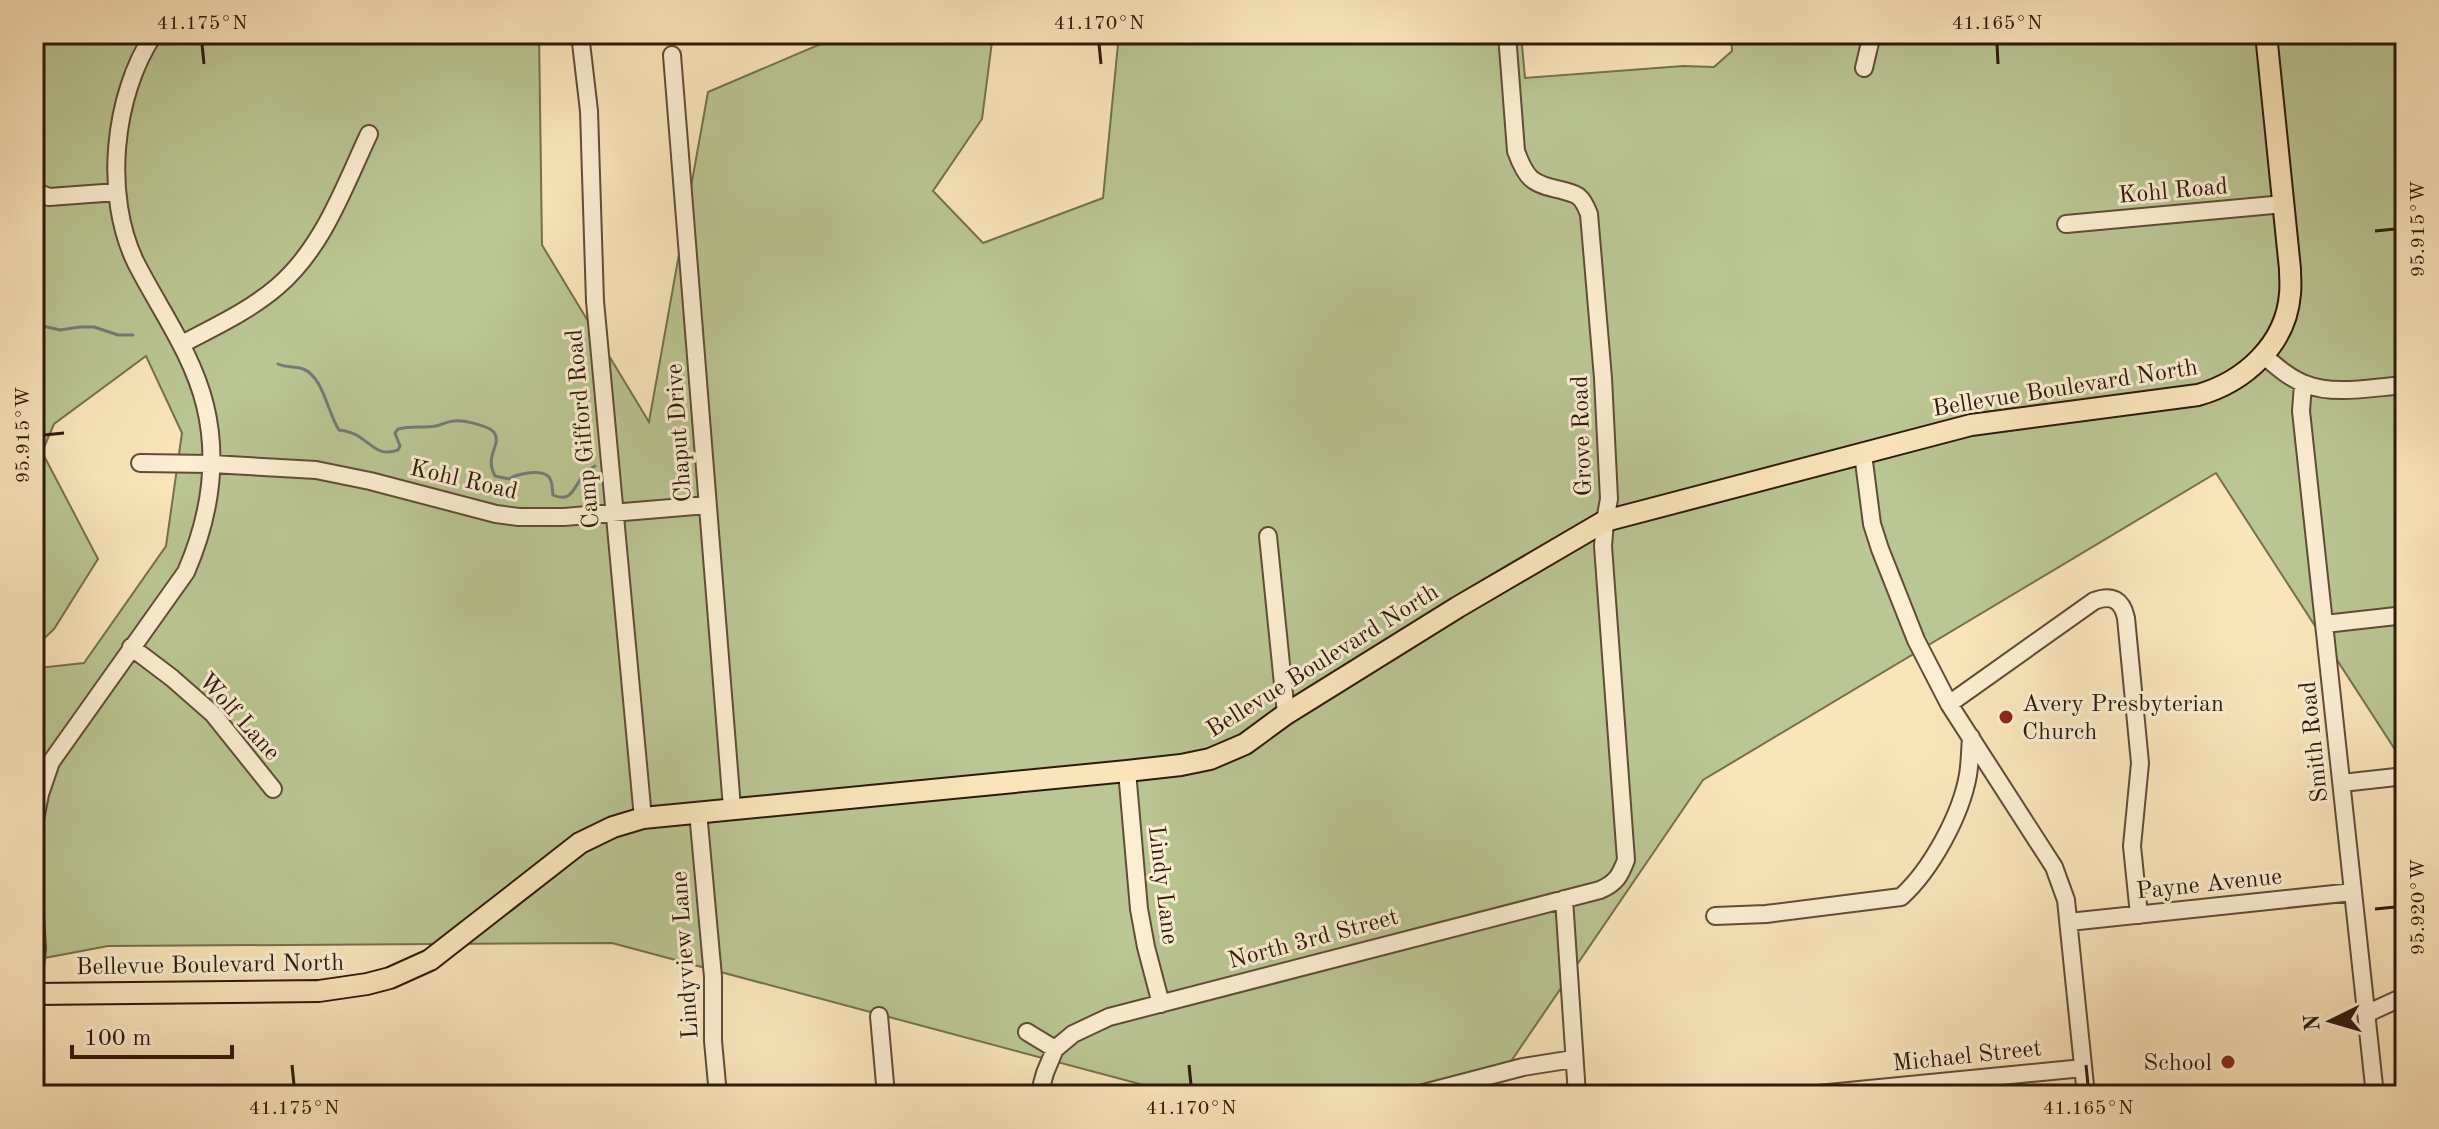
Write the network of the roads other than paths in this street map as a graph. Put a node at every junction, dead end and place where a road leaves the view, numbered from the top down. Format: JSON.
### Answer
{"nodes":[{"id":1,"x":154,"y":34,"type":"edge"},
{"id":2,"x":580,"y":34,"type":"edge"},
{"id":3,"x":1507,"y":34,"type":"edge"},
{"id":4,"x":1872,"y":34,"type":"edge"},
{"id":5,"x":2266,"y":34,"type":"edge"},
{"id":6,"x":672,"y":55,"type":"dead end"},
{"id":7,"x":1864,"y":68,"type":"dead end"},
{"id":8,"x":369,"y":134,"type":"dead end"},
{"id":9,"x":34,"y":191,"type":"edge"},
{"id":10,"x":117,"y":192,"type":"junction"},
{"id":11,"x":2284,"y":204,"type":"junction"},
{"id":12,"x":2066,"y":224,"type":"dead end"},
{"id":13,"x":182,"y":344,"type":"junction"},
{"id":14,"x":2263,"y":355,"type":"junction"},
{"id":15,"x":2303,"y":384,"type":"junction"},
{"id":16,"x":2405,"y":385,"type":"edge"},
{"id":17,"x":1863,"y":454,"type":"junction"},
{"id":18,"x":140,"y":463,"type":"dead end"},
{"id":19,"x":212,"y":464,"type":"junction"},
{"id":20,"x":707,"y":505,"type":"junction"},
{"id":21,"x":614,"y":512,"type":"junction"},
{"id":22,"x":1605,"y":521,"type":"junction"},
{"id":23,"x":1268,"y":536,"type":"dead end"},
{"id":24,"x":2405,"y":615,"type":"edge"},
{"id":25,"x":2325,"y":624,"type":"junction"},
{"id":26,"x":131,"y":647,"type":"junction"},
{"id":27,"x":1949,"y":704,"type":"junction"},
{"id":28,"x":1286,"y":714,"type":"junction"},
{"id":29,"x":1971,"y":737,"type":"junction"},
{"id":30,"x":34,"y":753,"type":"edge"},
{"id":31,"x":51,"y":762,"type":"junction"},
{"id":32,"x":1127,"y":771,"type":"junction"},
{"id":33,"x":2405,"y":776,"type":"edge"},
{"id":34,"x":2342,"y":783,"type":"junction"},
{"id":35,"x":273,"y":789,"type":"dead end"},
{"id":36,"x":732,"y":808,"type":"junction"},
{"id":37,"x":698,"y":812,"type":"junction"},
{"id":38,"x":643,"y":818,"type":"junction"},
{"id":39,"x":34,"y":825,"type":"edge"},
{"id":40,"x":1619,"y":877,"type":"joint"},
{"id":41,"x":2353,"y":892,"type":"junction"},
{"id":42,"x":34,"y":895,"type":"edge"},
{"id":43,"x":1564,"y":899,"type":"junction"},
{"id":44,"x":2139,"y":915,"type":"junction"},
{"id":45,"x":1715,"y":916,"type":"dead end"},
{"id":46,"x":2069,"y":922,"type":"junction"},
{"id":47,"x":34,"y":975,"type":"edge"},
{"id":48,"x":34,"y":994,"type":"edge"},
{"id":49,"x":2405,"y":996,"type":"edge"},
{"id":50,"x":1161,"y":1004,"type":"junction"},
{"id":51,"x":2366,"y":1014,"type":"junction"},
{"id":52,"x":879,"y":1016,"type":"dead end"},
{"id":53,"x":1027,"y":1032,"type":"dead end"},
{"id":54,"x":1055,"y":1049,"type":"junction"},
{"id":55,"x":1573,"y":1059,"type":"junction"},
{"id":56,"x":2083,"y":1068,"type":"junction"},
{"id":57,"x":1925,"y":1089,"type":"edge"},
{"id":58,"x":718,"y":1095,"type":"edge"},
{"id":59,"x":886,"y":1095,"type":"edge"},
{"id":60,"x":1039,"y":1095,"type":"edge"},
{"id":61,"x":1416,"y":1095,"type":"edge"},
{"id":62,"x":1577,"y":1095,"type":"edge"},
{"id":63,"x":1808,"y":1095,"type":"edge"},
{"id":64,"x":2086,"y":1095,"type":"edge"},
{"id":65,"x":2375,"y":1095,"type":"edge"}],
"edges":[{"from":1,"to":10,"type":"street"},
{"from":2,"to":21,"type":"street","name":"Camp Gifford Road"},
{"from":3,"to":22,"type":"street","name":"Grove Road"},
{"from":4,"to":7,"type":"street"},
{"from":5,"to":11,"type":"main road","name":"Bellevue Boulevard North"},
{"from":6,"to":20,"type":"street","name":"Chaput Drive"},
{"from":8,"to":13,"type":"street"},
{"from":9,"to":10,"type":"street"},
{"from":10,"to":13,"type":"street"},
{"from":11,"to":12,"type":"street","name":"Kohl Road"},
{"from":11,"to":14,"type":"main road","name":"Bellevue Boulevard North"},
{"from":13,"to":19,"type":"street"},
{"from":14,"to":15,"type":"street"},
{"from":14,"to":17,"type":"main road","name":"Bellevue Boulevard North"},
{"from":15,"to":16,"type":"street"},
{"from":15,"to":25,"type":"street","name":"Smith Road"},
{"from":17,"to":22,"type":"main road","name":"Bellevue Boulevard North"},
{"from":17,"to":27,"type":"street"},
{"from":18,"to":19,"type":"street","name":"Kohl Road"},
{"from":19,"to":21,"type":"street","name":"Kohl Road"},
{"from":19,"to":26,"type":"street"},
{"from":20,"to":21,"type":"street","name":"Kohl Road"},
{"from":20,"to":36,"type":"street","name":"Chaput Drive"},
{"from":21,"to":38,"type":"street","name":"Camp Gifford Road"},
{"from":22,"to":28,"type":"main road","name":"Bellevue Boulevard North"},
{"from":22,"to":40,"type":"street","name":"Grove Road"},
{"from":23,"to":28,"type":"street"},
{"from":24,"to":25,"type":"street"},
{"from":25,"to":34,"type":"street","name":"Smith Road"},
{"from":26,"to":31,"type":"street"},
{"from":26,"to":35,"type":"street","name":"Wolf Lane"},
{"from":27,"to":29,"type":"street"},
{"from":27,"to":44,"type":"street"},
{"from":28,"to":32,"type":"main road","name":"Bellevue Boulevard North"},
{"from":29,"to":45,"type":"street"},
{"from":29,"to":46,"type":"street"},
{"from":30,"to":31,"type":"street"},
{"from":31,"to":39,"type":"street"},
{"from":32,"to":36,"type":"main road","name":"Bellevue Boulevard North"},
{"from":32,"to":50,"type":"street","name":"Lindy Lane"},
{"from":33,"to":34,"type":"street"},
{"from":34,"to":41,"type":"street","name":"Smith Road"},
{"from":36,"to":37,"type":"main road","name":"Bellevue Boulevard North"},
{"from":37,"to":38,"type":"main road","name":"Bellevue Boulevard North"},
{"from":37,"to":58,"type":"street","name":"Lindyview Lane"},
{"from":38,"to":48,"type":"main road","name":"Bellevue Boulevard North"},
{"from":40,"to":43,"type":"street","name":"North 3rd Street"},
{"from":41,"to":44,"type":"street","name":"Payne Avenue"},
{"from":41,"to":51,"type":"street","name":"Smith Road"},
{"from":42,"to":47,"type":"street"},
{"from":43,"to":50,"type":"street","name":"North 3rd Street"},
{"from":43,"to":55,"type":"street"},
{"from":44,"to":46,"type":"street","name":"Payne Avenue"},
{"from":46,"to":56,"type":"street"},
{"from":49,"to":51,"type":"street"},
{"from":50,"to":54,"type":"street","name":"North 3rd Street"},
{"from":51,"to":65,"type":"street","name":"Smith Road"},
{"from":52,"to":59,"type":"street"},
{"from":53,"to":54,"type":"street"},
{"from":54,"to":60,"type":"street"},
{"from":55,"to":61,"type":"street"},
{"from":55,"to":62,"type":"street"},
{"from":56,"to":57,"type":"street","name":"Michael Street"},
{"from":56,"to":64,"type":"street"},
{"from":57,"to":63,"type":"street","name":"Michael Street"}]}
